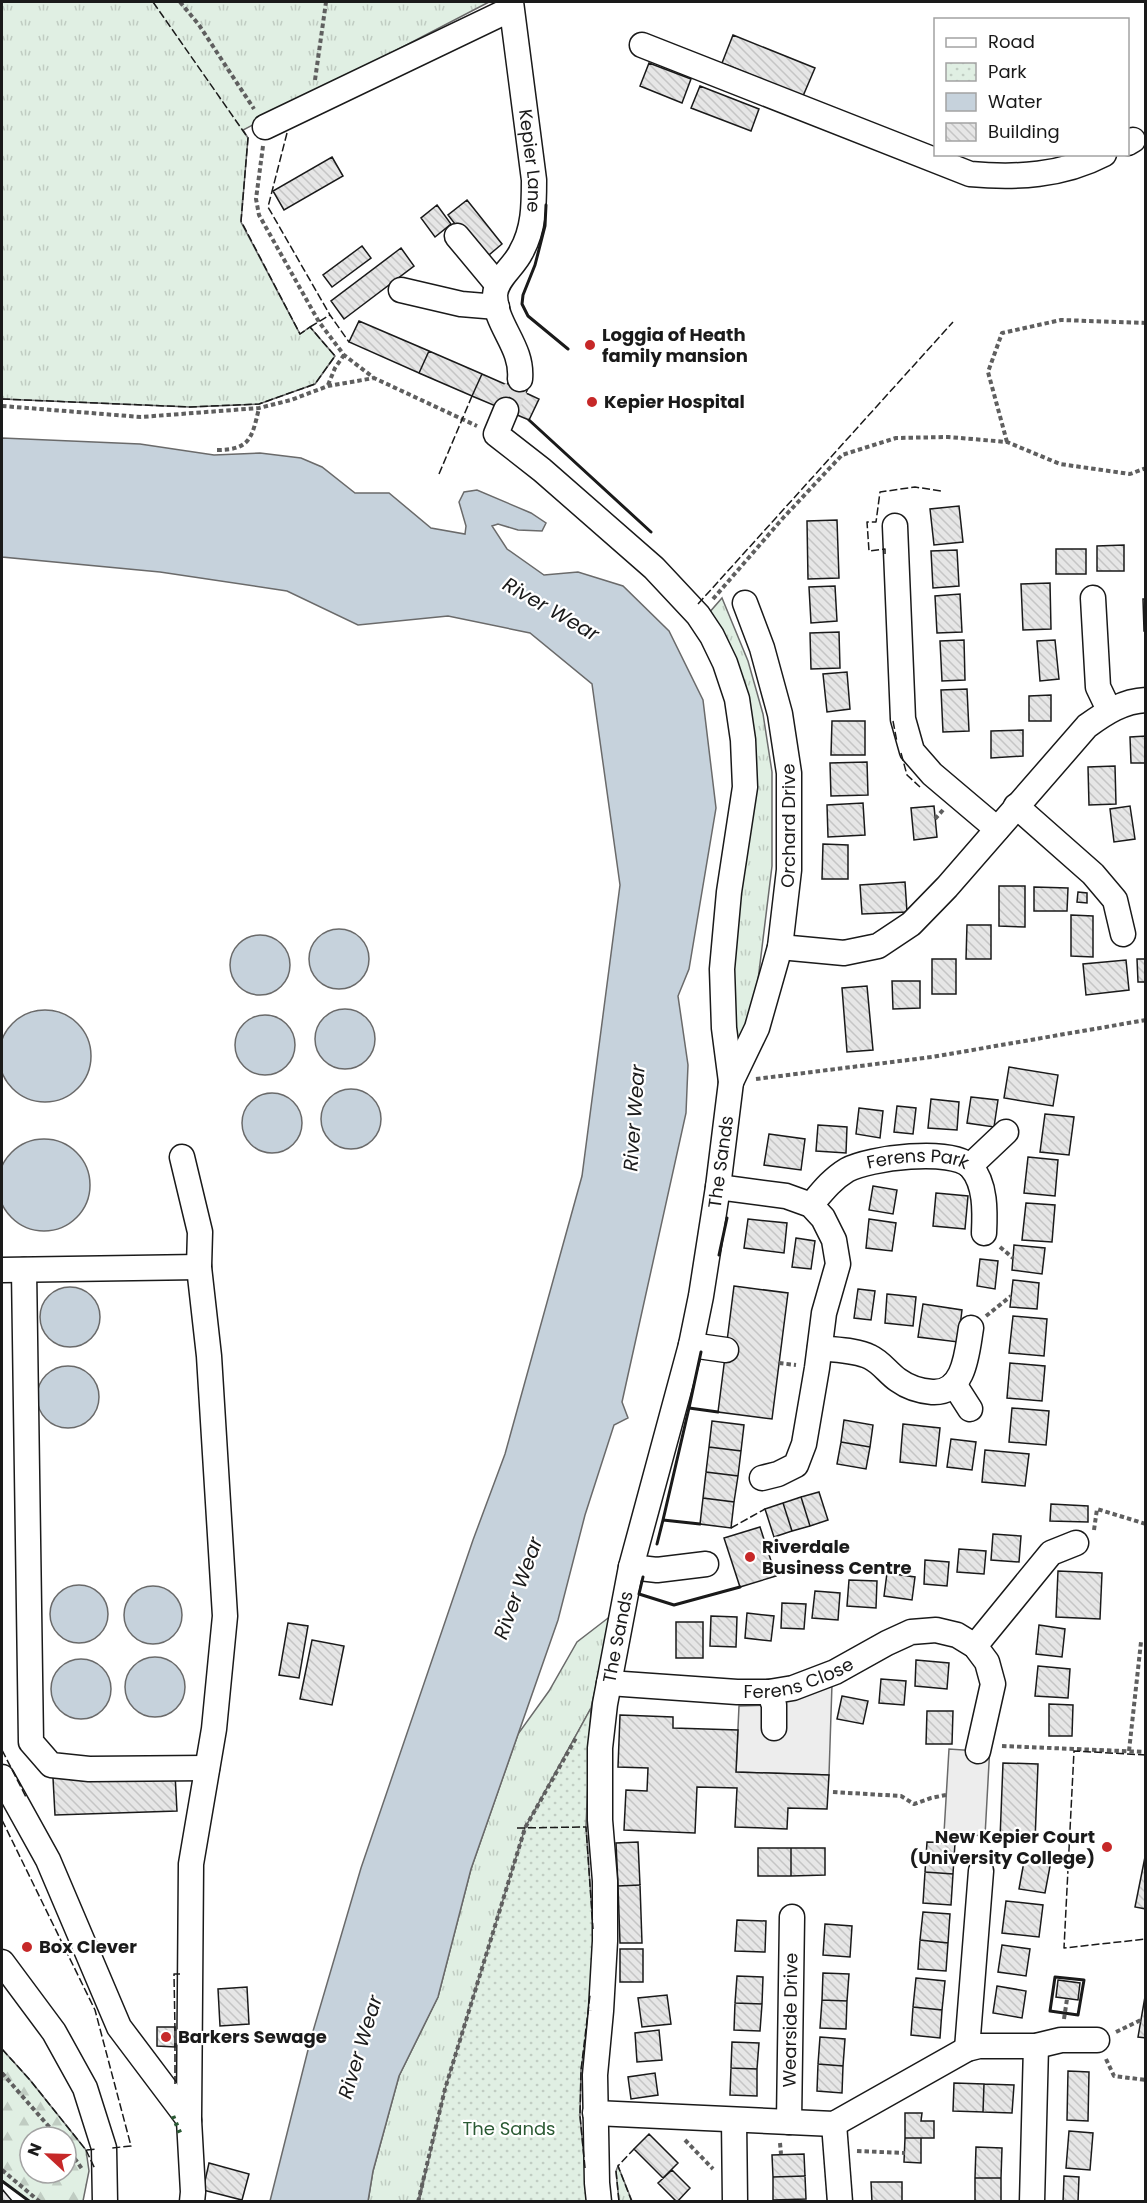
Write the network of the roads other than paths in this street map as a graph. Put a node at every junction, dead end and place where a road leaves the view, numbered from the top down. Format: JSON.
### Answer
{"nodes":[{"id":1,"x":511,"y":5,"type":"edge"},
{"id":2,"x":642,"y":45,"type":"dead end"},
{"id":3,"x":266,"y":127,"type":"road end"},
{"id":4,"x":1100,"y":156,"type":"edge"},
{"id":5,"x":457,"y":236,"type":"dead end"},
{"id":6,"x":401,"y":291,"type":"dead end"},
{"id":7,"x":497,"y":296,"type":"junction"},
{"id":8,"x":520,"y":379,"type":"tunnel mouth"},
{"id":9,"x":506,"y":411,"type":"tunnel mouth"},
{"id":10,"x":895,"y":526,"type":"dead end"},
{"id":11,"x":1093,"y":598,"type":"dead end"},
{"id":12,"x":745,"y":603,"type":"dead end"},
{"id":13,"x":1146,"y":700,"type":"edge"},
{"id":14,"x":1109,"y":710,"type":"junction"},
{"id":15,"x":1016,"y":806,"type":"junction"},
{"id":16,"x":997,"y":829,"type":"junction"},
{"id":17,"x":1124,"y":934,"type":"dead end"},
{"id":18,"x":780,"y":946,"type":"junction"},
{"id":19,"x":732,"y":1082,"type":"junction"},
{"id":20,"x":1006,"y":1132,"type":"dead end"},
{"id":21,"x":182,"y":1157,"type":"dead end"},
{"id":22,"x":970,"y":1166,"type":"junction"},
{"id":23,"x":718,"y":1187,"type":"junction"},
{"id":24,"x":811,"y":1205,"type":"junction"},
{"id":25,"x":984,"y":1233,"type":"dead end"},
{"id":26,"x":199,"y":1266,"type":"junction"},
{"id":27,"x":13,"y":1270,"type":"edge"},
{"id":28,"x":971,"y":1328,"type":"road end"},
{"id":29,"x":691,"y":1345,"type":"junction"},
{"id":30,"x":820,"y":1348,"type":"junction"},
{"id":31,"x":726,"y":1350,"type":"dead end"},
{"id":32,"x":954,"y":1384,"type":"junction"},
{"id":33,"x":970,"y":1410,"type":"dead end"},
{"id":34,"x":762,"y":1478,"type":"dead end"},
{"id":35,"x":1076,"y":1543,"type":"road end"},
{"id":36,"x":706,"y":1564,"type":"dead end"},
{"id":37,"x":631,"y":1568,"type":"junction"},
{"id":38,"x":975,"y":1646,"type":"junction"},
{"id":39,"x":609,"y":1683,"type":"junction"},
{"id":40,"x":769,"y":1692,"type":"junction"},
{"id":41,"x":774,"y":1728,"type":"dead end"},
{"id":42,"x":978,"y":1751,"type":"road end"},
{"id":43,"x":207,"y":1768,"type":"junction"},
{"id":44,"x":2,"y":1777,"type":"edge"},
{"id":45,"x":981,"y":1871,"type":"dead end"},
{"id":46,"x":792,"y":1917,"type":"dead end"},
{"id":47,"x":2,"y":1962,"type":"edge"},
{"id":48,"x":1097,"y":2040,"type":"dead end"},
{"id":49,"x":1036,"y":2046,"type":"junction"},
{"id":50,"x":967,"y":2049,"type":"junction"},
{"id":51,"x":595,"y":2114,"type":"junction"},
{"id":52,"x":189,"y":2120,"type":"junction"},
{"id":53,"x":734,"y":2120,"type":"junction"},
{"id":54,"x":789,"y":2122,"type":"junction"},
{"id":55,"x":834,"y":2124,"type":"junction"},
{"id":56,"x":735,"y":2196,"type":"edge"},
{"id":57,"x":105,"y":2202,"type":"edge"},
{"id":58,"x":192,"y":2202,"type":"edge"},
{"id":59,"x":599,"y":2202,"type":"edge"},
{"id":60,"x":840,"y":2202,"type":"edge"},
{"id":61,"x":1032,"y":2202,"type":"edge"}],
"edges":[{"from":1,"to":3,"type":"street"},
{"from":1,"to":7,"type":"street","name":"Kepier Lane"},
{"from":2,"to":4,"type":"street"},
{"from":5,"to":7,"type":"street"},
{"from":6,"to":7,"type":"street"},
{"from":7,"to":8,"type":"street"},
{"from":9,"to":19,"type":"street"},
{"from":10,"to":16,"type":"street"},
{"from":11,"to":14,"type":"street"},
{"from":12,"to":18,"type":"street","name":"Orchard Drive"},
{"from":13,"to":14,"type":"street"},
{"from":14,"to":15,"type":"street"},
{"from":15,"to":16,"type":"street"},
{"from":15,"to":17,"type":"street"},
{"from":16,"to":18,"type":"street"},
{"from":18,"to":19,"type":"street","name":"Orchard Drive"},
{"from":19,"to":23,"type":"street","name":"The Sands"},
{"from":20,"to":22,"type":"street"},
{"from":21,"to":26,"type":"street"},
{"from":22,"to":24,"type":"street","name":"Ferens Park"},
{"from":22,"to":25,"type":"street","name":"Ferens Park"},
{"from":23,"to":24,"type":"street"},
{"from":23,"to":29,"type":"street","name":"The Sands"},
{"from":24,"to":30,"type":"street"},
{"from":26,"to":27,"type":"street"},
{"from":26,"to":43,"type":"street"},
{"from":27,"to":43,"type":"street"},
{"from":28,"to":32,"type":"street"},
{"from":29,"to":31,"type":"street"},
{"from":29,"to":37,"type":"street","name":"The Sands"},
{"from":30,"to":32,"type":"street"},
{"from":30,"to":34,"type":"street"},
{"from":32,"to":33,"type":"street"},
{"from":35,"to":38,"type":"street"},
{"from":36,"to":37,"type":"street"},
{"from":37,"to":39,"type":"street","name":"The Sands"},
{"from":38,"to":40,"type":"street","name":"Ferens Close"},
{"from":38,"to":42,"type":"street"},
{"from":39,"to":40,"type":"street","name":"Ferens Close"},
{"from":39,"to":51,"type":"street","name":"The Sands"},
{"from":40,"to":41,"type":"street"},
{"from":43,"to":52,"type":"street"},
{"from":44,"to":52,"type":"street"},
{"from":45,"to":50,"type":"street"},
{"from":46,"to":54,"type":"street","name":"Wearside Drive"},
{"from":47,"to":57,"type":"street"},
{"from":48,"to":49,"type":"street"},
{"from":49,"to":50,"type":"street"},
{"from":49,"to":61,"type":"street"},
{"from":50,"to":55,"type":"street"},
{"from":51,"to":53,"type":"street"},
{"from":51,"to":59,"type":"street","name":"The Sands"},
{"from":52,"to":58,"type":"street"},
{"from":53,"to":54,"type":"street"},
{"from":53,"to":56,"type":"street"},
{"from":54,"to":55,"type":"street"},
{"from":55,"to":60,"type":"street"}]}
